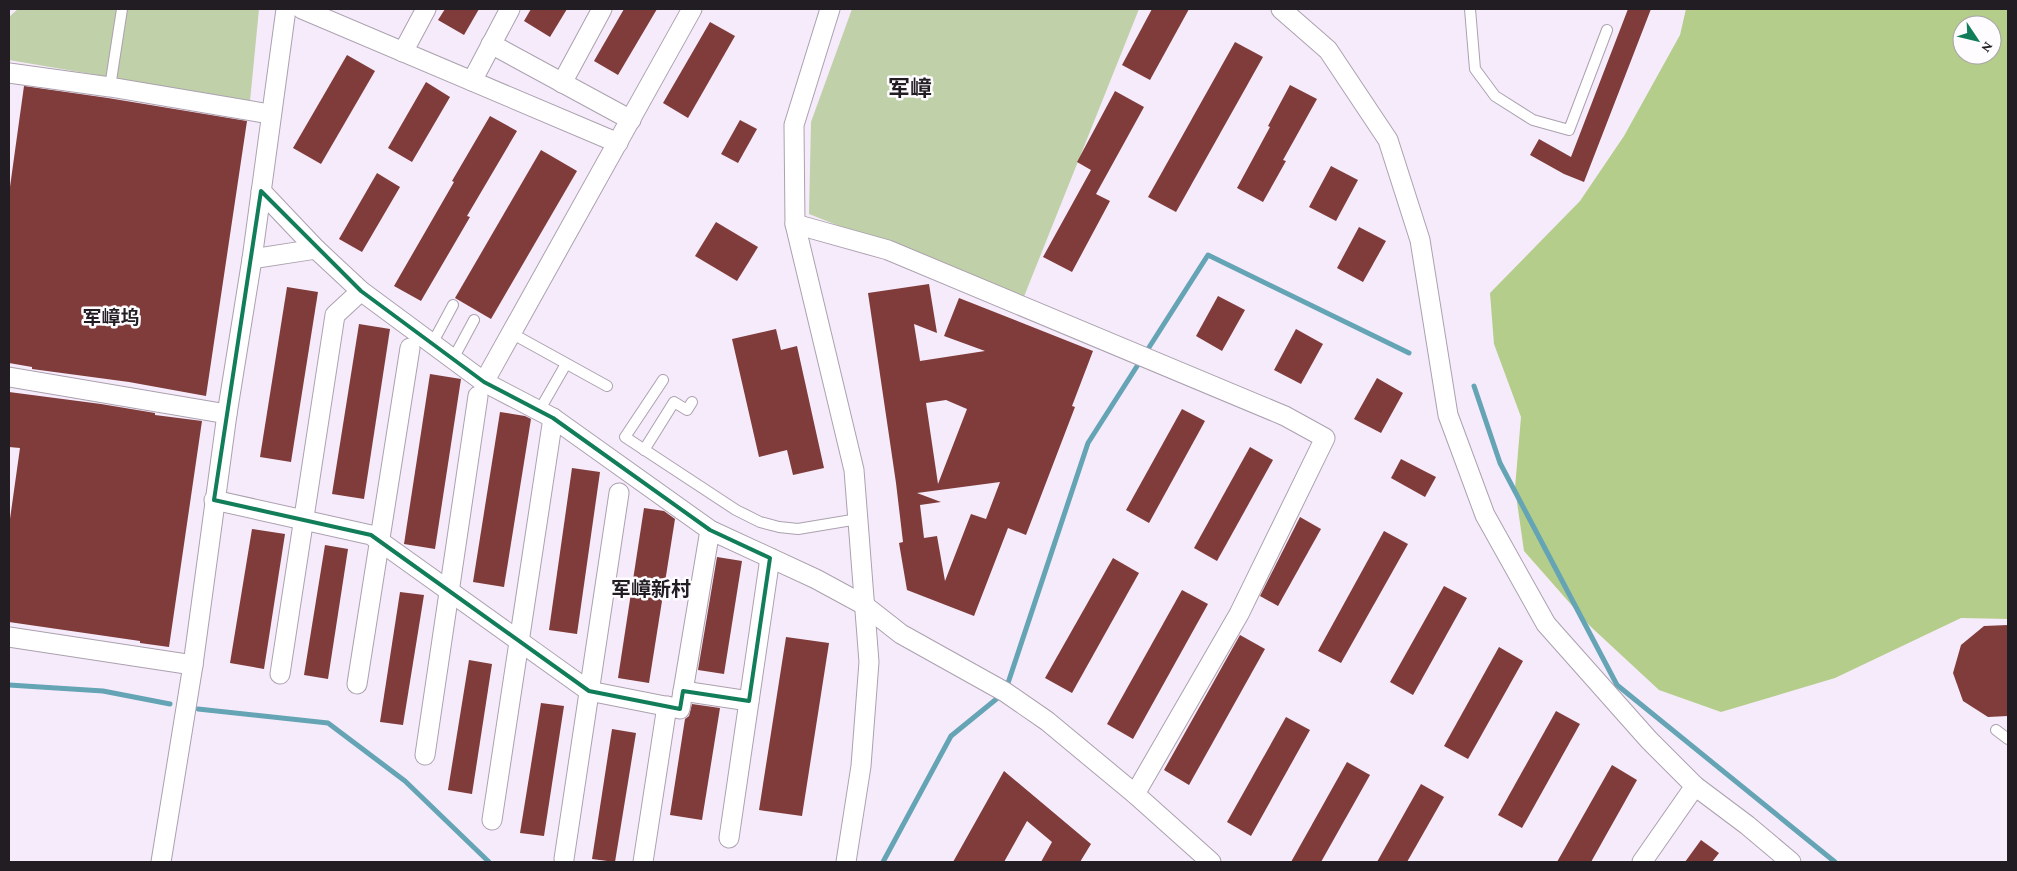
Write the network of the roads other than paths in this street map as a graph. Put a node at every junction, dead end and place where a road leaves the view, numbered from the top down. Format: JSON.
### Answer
{"nodes":[{"id":1,"x":122,"y":9,"type":"edge"},
{"id":2,"x":286,"y":9,"type":"edge"},
{"id":3,"x":302,"y":9,"type":"edge"},
{"id":4,"x":426,"y":9,"type":"edge"},
{"id":5,"x":510,"y":9,"type":"edge"},
{"id":6,"x":602,"y":9,"type":"edge"},
{"id":7,"x":692,"y":9,"type":"edge"},
{"id":8,"x":830,"y":9,"type":"edge"},
{"id":9,"x":1281,"y":9,"type":"edge"},
{"id":10,"x":1470,"y":9,"type":"edge"},
{"id":11,"x":1607,"y":30,"type":"dead end"},
{"id":12,"x":491,"y":44,"type":"junction"},
{"id":13,"x":403,"y":52,"type":"junction"},
{"id":14,"x":9,"y":73,"type":"edge"},
{"id":15,"x":472,"y":81,"type":"junction"},
{"id":16,"x":562,"y":83,"type":"junction"},
{"id":17,"x":110,"y":87,"type":"junction"},
{"id":18,"x":270,"y":114,"type":"junction"},
{"id":19,"x":631,"y":120,"type":"junction"},
{"id":20,"x":618,"y":144,"type":"junction"},
{"id":21,"x":261,"y":191,"type":"junction"},
{"id":22,"x":795,"y":224,"type":"junction"},
{"id":23,"x":316,"y":249,"type":"junction"},
{"id":24,"x":252,"y":260,"type":"junction"},
{"id":25,"x":361,"y":291,"type":"junction"},
{"id":26,"x":453,"y":305,"type":"dead end"},
{"id":27,"x":474,"y":320,"type":"dead end"},
{"id":28,"x":511,"y":333,"type":"junction"},
{"id":29,"x":432,"y":344,"type":"junction"},
{"id":30,"x":410,"y":348,"type":"dead end"},
{"id":31,"x":453,"y":359,"type":"junction"},
{"id":32,"x":566,"y":364,"type":"junction"},
{"id":33,"x":9,"y":377,"type":"edge"},
{"id":34,"x":662,"y":380,"type":"dead end"},
{"id":35,"x":607,"y":386,"type":"dead end"},
{"id":36,"x":481,"y":389,"type":"junction"},
{"id":37,"x":692,"y":402,"type":"dead end"},
{"id":38,"x":227,"y":414,"type":"junction"},
{"id":39,"x":546,"y":414,"type":"junction"},
{"id":40,"x":644,"y":450,"type":"junction"},
{"id":41,"x":619,"y":493,"type":"dead end"},
{"id":42,"x":214,"y":500,"type":"junction"},
{"id":43,"x":858,"y":518,"type":"junction"},
{"id":44,"x":303,"y":520,"type":"junction"},
{"id":45,"x":710,"y":530,"type":"junction"},
{"id":46,"x":379,"y":541,"type":"junction"},
{"id":47,"x":770,"y":558,"type":"junction"},
{"id":48,"x":449,"y":591,"type":"junction"},
{"id":49,"x":864,"y":605,"type":"junction"},
{"id":50,"x":9,"y":637,"type":"edge"},
{"id":51,"x":519,"y":641,"type":"junction"},
{"id":52,"x":192,"y":665,"type":"junction"},
{"id":53,"x":280,"y":674,"type":"dead end"},
{"id":54,"x":357,"y":684,"type":"dead end"},
{"id":55,"x":589,"y":691,"type":"junction"},
{"id":56,"x":683,"y":691,"type":"junction"},
{"id":57,"x":749,"y":701,"type":"junction"},
{"id":58,"x":667,"y":706,"type":"junction"},
{"id":59,"x":1996,"y":730,"type":"dead end"},
{"id":60,"x":2008,"y":739,"type":"edge"},
{"id":61,"x":425,"y":755,"type":"dead end"},
{"id":62,"x":1695,"y":786,"type":"junction"},
{"id":63,"x":1134,"y":794,"type":"junction"},
{"id":64,"x":492,"y":820,"type":"dead end"},
{"id":65,"x":729,"y":838,"type":"dead end"},
{"id":66,"x":564,"y":859,"type":"dead end"},
{"id":67,"x":161,"y":862,"type":"edge"},
{"id":68,"x":643,"y":862,"type":"edge"},
{"id":69,"x":846,"y":862,"type":"edge"},
{"id":70,"x":1211,"y":862,"type":"edge"},
{"id":71,"x":1642,"y":862,"type":"edge"},
{"id":72,"x":1791,"y":862,"type":"edge"}],
"edges":[{"from":1,"to":17,"type":"lane"},
{"from":2,"to":18,"type":"street"},
{"from":3,"to":13,"type":"street"},
{"from":4,"to":13,"type":"street"},
{"from":5,"to":12,"type":"street"},
{"from":6,"to":16,"type":"street"},
{"from":7,"to":19,"type":"street"},
{"from":8,"to":22,"type":"street"},
{"from":9,"to":62,"type":"street"},
{"from":10,"to":11,"type":"lane"},
{"from":12,"to":15,"type":"street"},
{"from":12,"to":16,"type":"street"},
{"from":13,"to":15,"type":"street"},
{"from":14,"to":17,"type":"street"},
{"from":15,"to":20,"type":"street"},
{"from":16,"to":19,"type":"street"},
{"from":17,"to":18,"type":"street"},
{"from":18,"to":21,"type":"street"},
{"from":19,"to":20,"type":"street"},
{"from":20,"to":28,"type":"street"},
{"from":21,"to":23,"type":"street"},
{"from":21,"to":24,"type":"street"},
{"from":22,"to":43,"type":"street"},
{"from":22,"to":63,"type":"street"},
{"from":23,"to":24,"type":"street"},
{"from":23,"to":25,"type":"street"},
{"from":24,"to":38,"type":"street"},
{"from":25,"to":29,"type":"street"},
{"from":25,"to":44,"type":"street"},
{"from":26,"to":29,"type":"lane"},
{"from":27,"to":31,"type":"lane"},
{"from":28,"to":32,"type":"lane"},
{"from":28,"to":36,"type":"street"},
{"from":29,"to":31,"type":"street"},
{"from":30,"to":46,"type":"street"},
{"from":31,"to":36,"type":"street"},
{"from":32,"to":35,"type":"lane"},
{"from":32,"to":39,"type":"lane"},
{"from":33,"to":38,"type":"street"},
{"from":34,"to":40,"type":"lane"},
{"from":36,"to":39,"type":"street"},
{"from":36,"to":48,"type":"street"},
{"from":37,"to":40,"type":"lane"},
{"from":38,"to":42,"type":"street"},
{"from":39,"to":45,"type":"street"},
{"from":39,"to":51,"type":"street"},
{"from":40,"to":43,"type":"lane"},
{"from":41,"to":55,"type":"street"},
{"from":42,"to":44,"type":"street"},
{"from":42,"to":52,"type":"street"},
{"from":43,"to":49,"type":"street"},
{"from":44,"to":46,"type":"street"},
{"from":44,"to":53,"type":"street"},
{"from":45,"to":47,"type":"street"},
{"from":45,"to":56,"type":"street"},
{"from":46,"to":48,"type":"street"},
{"from":46,"to":54,"type":"street"},
{"from":47,"to":49,"type":"street"},
{"from":47,"to":57,"type":"street"},
{"from":48,"to":51,"type":"street"},
{"from":48,"to":61,"type":"street"},
{"from":49,"to":63,"type":"street"},
{"from":49,"to":69,"type":"street"},
{"from":50,"to":52,"type":"street"},
{"from":51,"to":55,"type":"street"},
{"from":51,"to":64,"type":"street"},
{"from":52,"to":67,"type":"street"},
{"from":55,"to":58,"type":"street"},
{"from":55,"to":66,"type":"street"},
{"from":56,"to":57,"type":"street"},
{"from":56,"to":58,"type":"street"},
{"from":57,"to":65,"type":"street"},
{"from":58,"to":68,"type":"street"},
{"from":59,"to":60,"type":"lane"},
{"from":62,"to":71,"type":"street"},
{"from":62,"to":72,"type":"street"},
{"from":63,"to":70,"type":"street"}]}
